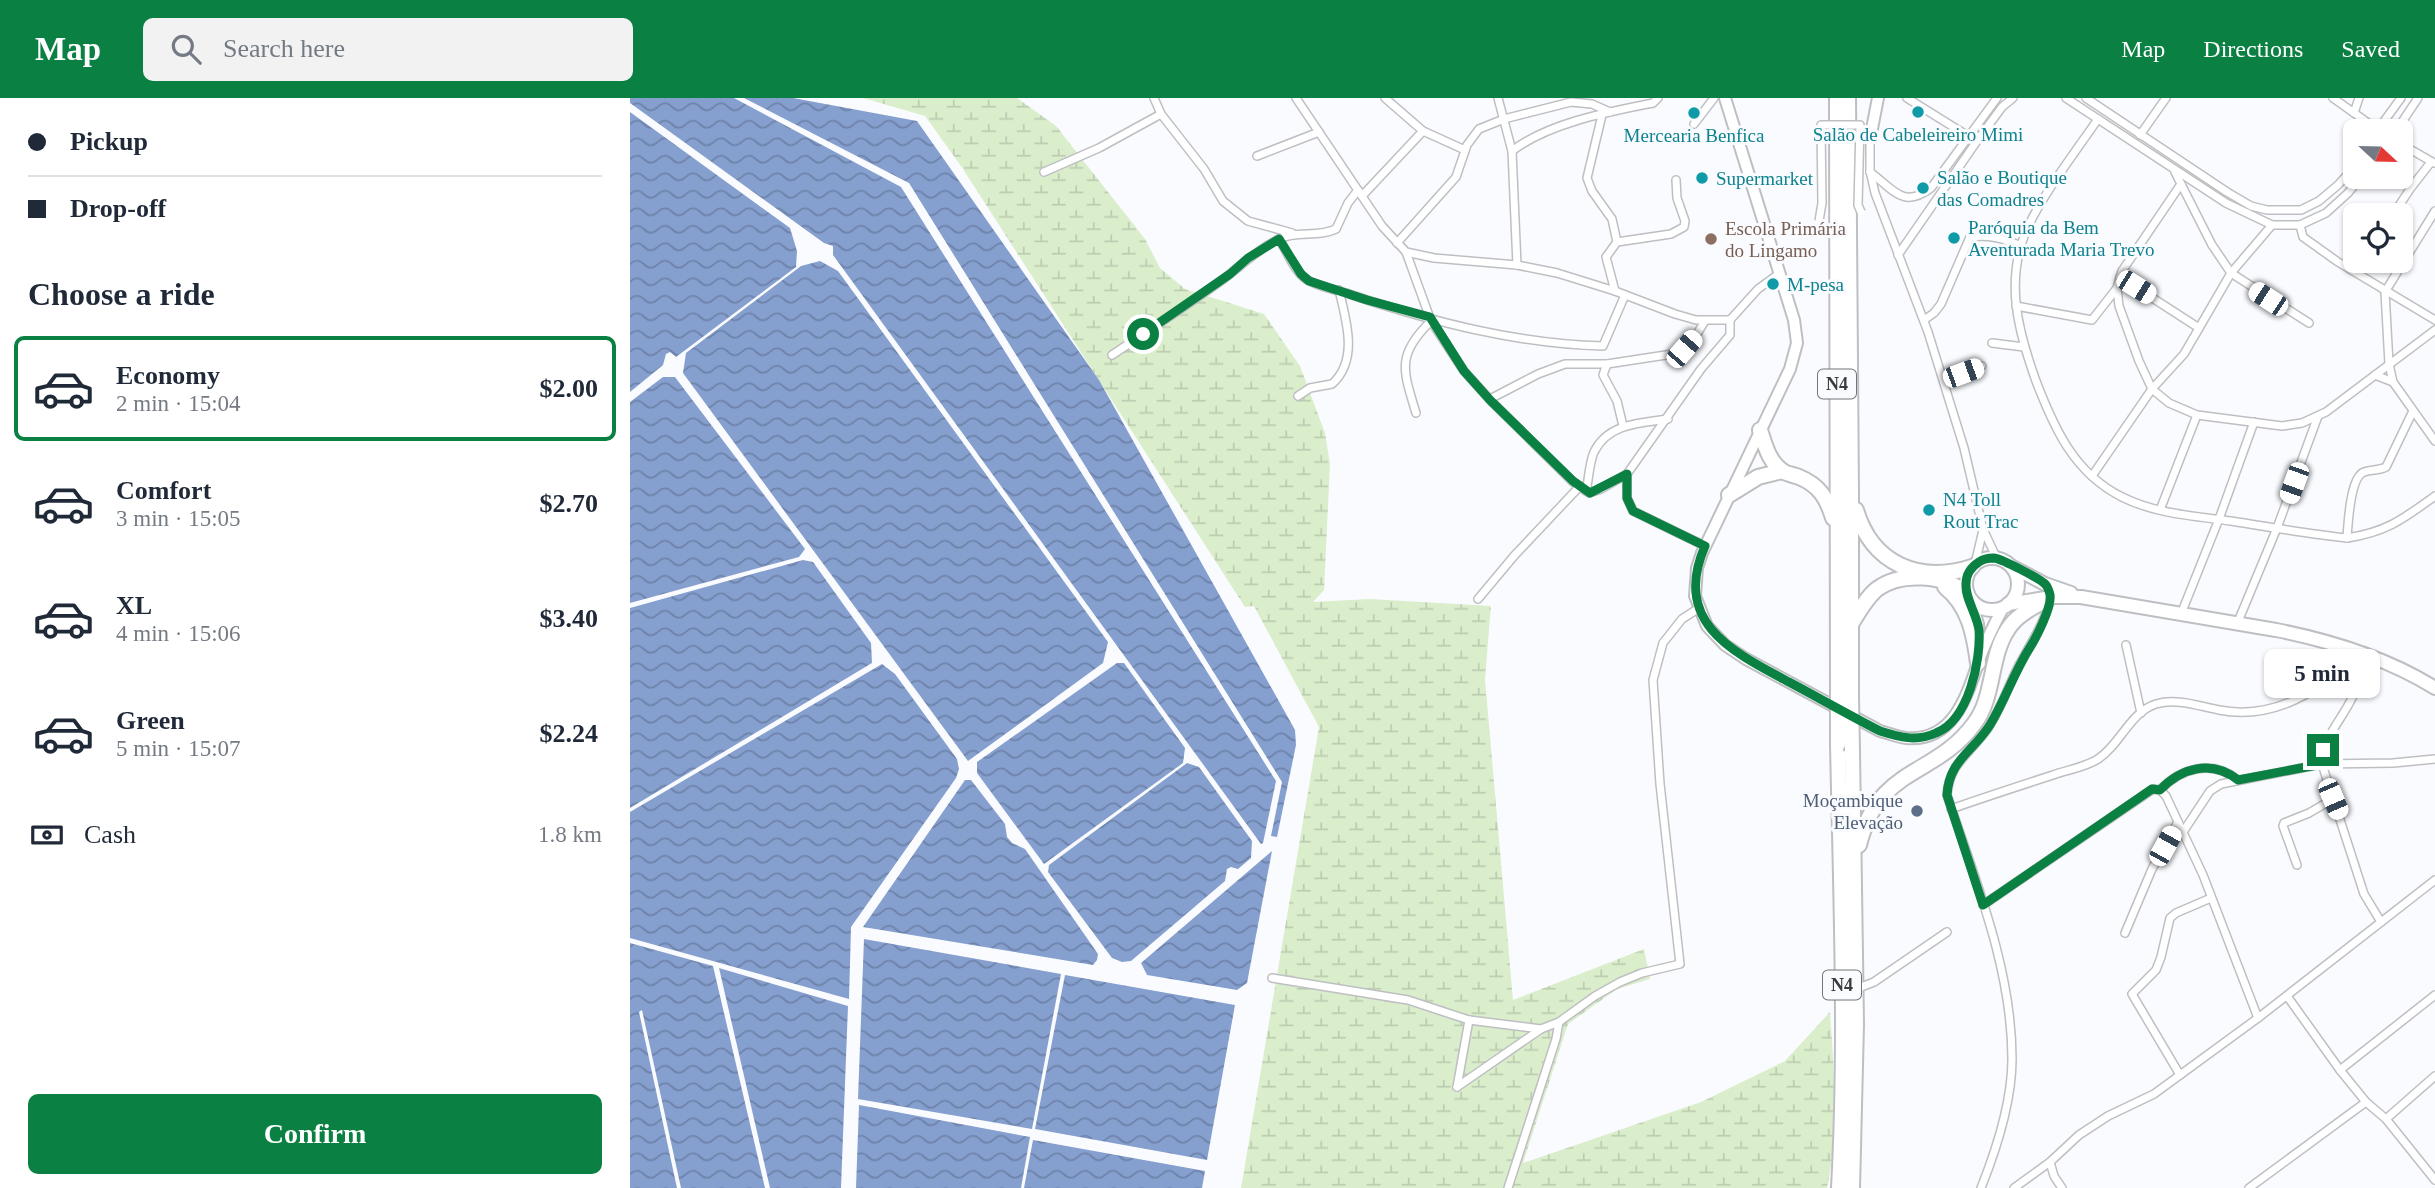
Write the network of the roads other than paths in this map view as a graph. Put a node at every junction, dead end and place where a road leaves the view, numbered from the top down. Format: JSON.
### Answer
{"nodes":[{"id":1,"x":1154,"y":98,"type":"edge"},
{"id":2,"x":1296,"y":98,"type":"edge"},
{"id":3,"x":1385,"y":98,"type":"edge"},
{"id":4,"x":1498,"y":98,"type":"edge"},
{"id":5,"x":1658,"y":98,"type":"edge"},
{"id":6,"x":1714,"y":98,"type":"edge"},
{"id":7,"x":1725,"y":98,"type":"edge"},
{"id":8,"x":1837,"y":98,"type":"edge"},
{"id":9,"x":1848,"y":98,"type":"edge"},
{"id":10,"x":1878,"y":98,"type":"edge"},
{"id":11,"x":1907,"y":98,"type":"edge"},
{"id":12,"x":1997,"y":98,"type":"edge"},
{"id":13,"x":2013,"y":98,"type":"edge"},
{"id":14,"x":2066,"y":98,"type":"edge"},
{"id":15,"x":2086,"y":98,"type":"edge"},
{"id":16,"x":2166,"y":98,"type":"edge"},
{"id":17,"x":2333,"y":98,"type":"edge"},
{"id":18,"x":2359,"y":98,"type":"edge"},
{"id":19,"x":2401,"y":98,"type":"edge"},
{"id":20,"x":2418,"y":98,"type":"edge"},
{"id":21,"x":1606,"y":113,"type":"junction"},
{"id":22,"x":2354,"y":113,"type":"junction"},
{"id":23,"x":1161,"y":114,"type":"junction"},
{"id":24,"x":1504,"y":119,"type":"junction"},
{"id":25,"x":2098,"y":119,"type":"junction"},
{"id":26,"x":2362,"y":119,"type":"edge"},
{"id":27,"x":2386,"y":119,"type":"edge"},
{"id":28,"x":2404,"y":119,"type":"edge"},
{"id":29,"x":1694,"y":124,"type":"dead end"},
{"id":30,"x":1423,"y":131,"type":"junction"},
{"id":31,"x":1319,"y":132,"type":"junction"},
{"id":32,"x":2140,"y":135,"type":"junction"},
{"id":33,"x":1968,"y":136,"type":"junction"},
{"id":34,"x":1870,"y":139,"type":"joint"},
{"id":35,"x":1465,"y":150,"type":"junction"},
{"id":36,"x":1512,"y":151,"type":"junction"},
{"id":37,"x":2413,"y":151,"type":"edge"},
{"id":38,"x":1257,"y":156,"type":"dead end"},
{"id":39,"x":2433,"y":163,"type":"edge"},
{"id":40,"x":1870,"y":171,"type":"junction"},
{"id":41,"x":1044,"y":172,"type":"dead end"},
{"id":42,"x":2175,"y":172,"type":"junction"},
{"id":43,"x":2343,"y":179,"type":"edge"},
{"id":44,"x":1676,"y":180,"type":"dead end"},
{"id":45,"x":2181,"y":184,"type":"junction"},
{"id":46,"x":2351,"y":189,"type":"edge"},
{"id":47,"x":1360,"y":193,"type":"junction"},
{"id":48,"x":2401,"y":203,"type":"edge"},
{"id":49,"x":2435,"y":211,"type":"edge"},
{"id":50,"x":1861,"y":212,"type":"dead end"},
{"id":51,"x":1819,"y":221,"type":"dead end"},
{"id":52,"x":2272,"y":225,"type":"junction"},
{"id":53,"x":2300,"y":225,"type":"junction"},
{"id":54,"x":1293,"y":233,"type":"junction"},
{"id":55,"x":1279,"y":239,"type":"junction"},
{"id":56,"x":1617,"y":242,"type":"junction"},
{"id":57,"x":1398,"y":243,"type":"junction"},
{"id":58,"x":2022,"y":246,"type":"junction"},
{"id":59,"x":1406,"y":252,"type":"junction"},
{"id":60,"x":1898,"y":256,"type":"junction"},
{"id":61,"x":1517,"y":265,"type":"junction"},
{"id":62,"x":1780,"y":273,"type":"junction"},
{"id":63,"x":2231,"y":273,"type":"junction"},
{"id":64,"x":2120,"y":277,"type":"junction"},
{"id":65,"x":2117,"y":288,"type":"junction"},
{"id":66,"x":1339,"y":290,"type":"junction"},
{"id":67,"x":1615,"y":291,"type":"junction"},
{"id":68,"x":2385,"y":292,"type":"junction"},
{"id":69,"x":1625,"y":295,"type":"junction"},
{"id":70,"x":2017,"y":306,"type":"junction"},
{"id":71,"x":1430,"y":319,"type":"junction"},
{"id":72,"x":1731,"y":320,"type":"junction"},
{"id":73,"x":1924,"y":320,"type":"junction"},
{"id":74,"x":2435,"y":320,"type":"edge"},
{"id":75,"x":1705,"y":321,"type":"junction"},
{"id":76,"x":2309,"y":323,"type":"dead end"},
{"id":77,"x":2199,"y":328,"type":"junction"},
{"id":78,"x":2435,"y":330,"type":"edge"},
{"id":79,"x":1992,"y":343,"type":"dead end"},
{"id":80,"x":2024,"y":347,"type":"junction"},
{"id":81,"x":1112,"y":355,"type":"dead end"},
{"id":82,"x":1607,"y":364,"type":"junction"},
{"id":83,"x":2389,"y":364,"type":"junction"},
{"id":84,"x":1982,"y":366,"type":"dead end"},
{"id":85,"x":2375,"y":375,"type":"junction"},
{"id":86,"x":1944,"y":380,"type":"junction"},
{"id":87,"x":2393,"y":382,"type":"junction"},
{"id":88,"x":2152,"y":389,"type":"junction"},
{"id":89,"x":1298,"y":396,"type":"dead end"},
{"id":90,"x":1490,"y":400,"type":"junction"},
{"id":91,"x":2413,"y":411,"type":"junction"},
{"id":92,"x":1416,"y":413,"type":"dead end"},
{"id":93,"x":2197,"y":415,"type":"junction"},
{"id":94,"x":2318,"y":416,"type":"junction"},
{"id":95,"x":1668,"y":419,"type":"junction"},
{"id":96,"x":2254,"y":422,"type":"junction"},
{"id":97,"x":1623,"y":426,"type":"junction"},
{"id":98,"x":1760,"y":430,"type":"junction"},
{"id":99,"x":2435,"y":441,"type":"edge"},
{"id":100,"x":1782,"y":471,"type":"junction"},
{"id":101,"x":1627,"y":474,"type":"junction"},
{"id":102,"x":2092,"y":476,"type":"junction"},
{"id":103,"x":1583,"y":488,"type":"junction"},
{"id":104,"x":1729,"y":495,"type":"junction"},
{"id":105,"x":1851,"y":495,"type":"junction"},
{"id":106,"x":2433,"y":500,"type":"edge"},
{"id":107,"x":2160,"y":510,"type":"junction"},
{"id":108,"x":2219,"y":519,"type":"junction"},
{"id":109,"x":2277,"y":528,"type":"junction"},
{"id":110,"x":1983,"y":529,"type":"junction"},
{"id":111,"x":2347,"y":538,"type":"junction"},
{"id":112,"x":1836,"y":540,"type":"junction"},
{"id":113,"x":1705,"y":546,"type":"junction"},
{"id":114,"x":2003,"y":561,"type":"junction"},
{"id":115,"x":1973,"y":566,"type":"junction"},
{"id":116,"x":1926,"y":579,"type":"junction"},
{"id":117,"x":2048,"y":590,"type":"junction"},
{"id":118,"x":1969,"y":598,"type":"junction"},
{"id":119,"x":1478,"y":599,"type":"dead end"},
{"id":120,"x":2006,"y":606,"type":"junction"},
{"id":121,"x":1699,"y":608,"type":"junction"},
{"id":122,"x":2181,"y":614,"type":"junction"},
{"id":123,"x":2237,"y":624,"type":"junction"},
{"id":124,"x":1850,"y":626,"type":"junction"},
{"id":125,"x":2126,"y":645,"type":"dead end"},
{"id":126,"x":2353,"y":650,"type":"junction"},
{"id":127,"x":2369,"y":655,"type":"junction"},
{"id":128,"x":1978,"y":663,"type":"junction"},
{"id":129,"x":2435,"y":688,"type":"edge"},
{"id":130,"x":1844,"y":694,"type":"junction"},
{"id":131,"x":2141,"y":713,"type":"junction"},
{"id":132,"x":2435,"y":759,"type":"edge"},
{"id":133,"x":2322,"y":764,"type":"junction"},
{"id":134,"x":2238,"y":780,"type":"junction"},
{"id":135,"x":2160,"y":790,"type":"junction"},
{"id":136,"x":2333,"y":799,"type":"junction"},
{"id":137,"x":1951,"y":809,"type":"junction"},
{"id":138,"x":2178,"y":822,"type":"junction"},
{"id":139,"x":2183,"y":832,"type":"junction"},
{"id":140,"x":1854,"y":863,"type":"junction"},
{"id":141,"x":2297,"y":865,"type":"dead end"},
{"id":142,"x":2435,"y":880,"type":"edge"},
{"id":143,"x":2211,"y":898,"type":"junction"},
{"id":144,"x":1983,"y":905,"type":"junction"},
{"id":145,"x":2381,"y":922,"type":"junction"},
{"id":146,"x":1947,"y":932,"type":"dead end"},
{"id":147,"x":2125,"y":933,"type":"dead end"},
{"id":148,"x":1272,"y":978,"type":"dead end"},
{"id":149,"x":1856,"y":989,"type":"junction"},
{"id":150,"x":2435,"y":995,"type":"edge"},
{"id":151,"x":2287,"y":996,"type":"junction"},
{"id":152,"x":2258,"y":1018,"type":"junction"},
{"id":153,"x":1469,"y":1020,"type":"junction"},
{"id":154,"x":1559,"y":1022,"type":"junction"},
{"id":155,"x":1541,"y":1029,"type":"junction"},
{"id":156,"x":2340,"y":1070,"type":"junction"},
{"id":157,"x":2180,"y":1075,"type":"junction"},
{"id":158,"x":2435,"y":1076,"type":"edge"},
{"id":159,"x":2366,"y":1102,"type":"junction"},
{"id":160,"x":2386,"y":1119,"type":"junction"},
{"id":161,"x":2050,"y":1162,"type":"junction"},
{"id":162,"x":2435,"y":1180,"type":"edge"},
{"id":163,"x":1508,"y":1188,"type":"edge"},
{"id":164,"x":1839,"y":1188,"type":"edge"},
{"id":165,"x":1852,"y":1188,"type":"edge"},
{"id":166,"x":1982,"y":1188,"type":"edge"},
{"id":167,"x":2014,"y":1188,"type":"edge"},
{"id":168,"x":2062,"y":1188,"type":"edge"},
{"id":169,"x":2249,"y":1188,"type":"edge"}],
"edges":[{"from":1,"to":23,"type":"street"},
{"from":2,"to":31,"type":"street"},
{"from":3,"to":30,"type":"street"},
{"from":4,"to":24,"type":"street"},
{"from":5,"to":21,"type":"street"},
{"from":6,"to":29,"type":"street"},
{"from":7,"to":62,"type":"main road"},
{"from":8,"to":112,"type":"highway","number":"N4"},
{"from":9,"to":105,"type":"highway","number":"N4"},
{"from":10,"to":34,"type":"main road"},
{"from":11,"to":33,"type":"street"},
{"from":12,"to":33,"type":"street"},
{"from":13,"to":60,"type":"street"},
{"from":14,"to":25,"type":"street"},
{"from":15,"to":32,"type":"street"},
{"from":16,"to":32,"type":"street"},
{"from":17,"to":22,"type":"street"},
{"from":18,"to":22,"type":"street"},
{"from":19,"to":27,"type":"street"},
{"from":20,"to":28,"type":"street"},
{"from":21,"to":24,"type":"street"},
{"from":21,"to":36,"type":"street"},
{"from":21,"to":56,"type":"street"},
{"from":22,"to":26,"type":"street"},
{"from":23,"to":41,"type":"street"},
{"from":23,"to":54,"type":"street"},
{"from":24,"to":35,"type":"street"},
{"from":24,"to":36,"type":"street"},
{"from":25,"to":42,"type":"street"},
{"from":25,"to":58,"type":"street"},
{"from":30,"to":35,"type":"street"},
{"from":30,"to":47,"type":"street"},
{"from":31,"to":38,"type":"street"},
{"from":31,"to":47,"type":"street"},
{"from":32,"to":43,"type":"street"},
{"from":33,"to":40,"type":"street"},
{"from":34,"to":40,"type":"street"},
{"from":35,"to":57,"type":"street"},
{"from":36,"to":61,"type":"street"},
{"from":37,"to":39,"type":"street"},
{"from":39,"to":48,"type":"street"},
{"from":40,"to":60,"type":"street"},
{"from":42,"to":45,"type":"street"},
{"from":42,"to":52,"type":"street"},
{"from":44,"to":56,"type":"street"},
{"from":45,"to":63,"type":"street"},
{"from":45,"to":64,"type":"street"},
{"from":46,"to":53,"type":"street"},
{"from":47,"to":54,"type":"street"},
{"from":47,"to":57,"type":"street"},
{"from":49,"to":68,"type":"street"},
{"from":50,"to":51,"type":"street","bridge":true},
{"from":52,"to":53,"type":"street"},
{"from":52,"to":63,"type":"street"},
{"from":53,"to":68,"type":"street"},
{"from":54,"to":55,"type":"street"},
{"from":55,"to":66,"type":"street"},
{"from":55,"to":81,"type":"street"},
{"from":56,"to":67,"type":"street"},
{"from":57,"to":59,"type":"street"},
{"from":58,"to":70,"type":"street"},
{"from":58,"to":73,"type":"street"},
{"from":59,"to":61,"type":"street"},
{"from":59,"to":71,"type":"street"},
{"from":60,"to":73,"type":"street"},
{"from":61,"to":67,"type":"street"},
{"from":62,"to":72,"type":"street"},
{"from":62,"to":98,"type":"main road"},
{"from":63,"to":76,"type":"street"},
{"from":63,"to":77,"type":"street"},
{"from":64,"to":65,"type":"street"},
{"from":64,"to":77,"type":"street"},
{"from":65,"to":70,"type":"street"},
{"from":65,"to":88,"type":"street"},
{"from":66,"to":71,"type":"street"},
{"from":66,"to":89,"type":"street"},
{"from":67,"to":69,"type":"street"},
{"from":68,"to":74,"type":"street"},
{"from":68,"to":83,"type":"street"},
{"from":69,"to":71,"type":"street"},
{"from":69,"to":75,"type":"street"},
{"from":70,"to":80,"type":"street"},
{"from":71,"to":90,"type":"street"},
{"from":71,"to":92,"type":"street"},
{"from":72,"to":75,"type":"street"},
{"from":72,"to":95,"type":"street"},
{"from":73,"to":86,"type":"street"},
{"from":75,"to":82,"type":"street"},
{"from":77,"to":88,"type":"street"},
{"from":78,"to":83,"type":"street"},
{"from":79,"to":80,"type":"street"},
{"from":80,"to":102,"type":"street"},
{"from":82,"to":90,"type":"street"},
{"from":82,"to":97,"type":"street"},
{"from":83,"to":85,"type":"street"},
{"from":83,"to":87,"type":"street"},
{"from":84,"to":86,"type":"street"},
{"from":85,"to":87,"type":"street"},
{"from":85,"to":94,"type":"street"},
{"from":86,"to":110,"type":"street"},
{"from":87,"to":91,"type":"street"},
{"from":88,"to":93,"type":"street"},
{"from":88,"to":102,"type":"street"},
{"from":90,"to":103,"type":"street"},
{"from":91,"to":99,"type":"street"},
{"from":91,"to":111,"type":"street"},
{"from":93,"to":96,"type":"street"},
{"from":93,"to":107,"type":"street"},
{"from":94,"to":96,"type":"street"},
{"from":94,"to":109,"type":"street"},
{"from":95,"to":97,"type":"street"},
{"from":95,"to":101,"type":"street"},
{"from":96,"to":108,"type":"street"},
{"from":97,"to":103,"type":"street"},
{"from":98,"to":100,"type":"highway"},
{"from":98,"to":104,"type":"main road"},
{"from":100,"to":104,"type":"highway"},
{"from":100,"to":112,"type":"highway"},
{"from":101,"to":103,"type":"street"},
{"from":101,"to":113,"type":"street"},
{"from":102,"to":107,"type":"street"},
{"from":103,"to":119,"type":"street"},
{"from":104,"to":113,"type":"main road"},
{"from":105,"to":115,"type":"highway"},
{"from":105,"to":124,"type":"highway","number":"N4"},
{"from":106,"to":111,"type":"street"},
{"from":107,"to":108,"type":"street"},
{"from":108,"to":109,"type":"street"},
{"from":108,"to":122,"type":"street"},
{"from":109,"to":111,"type":"street"},
{"from":109,"to":123,"type":"street"},
{"from":110,"to":114,"type":"street"},
{"from":110,"to":115,"type":"street"},
{"from":112,"to":130,"type":"highway","number":"N4"},
{"from":113,"to":121,"type":"main road"},
{"from":114,"to":115,"type":"main road"},
{"from":114,"to":117,"type":"main road"},
{"from":114,"to":120,"type":"main road"},
{"from":115,"to":118,"type":"main road"},
{"from":116,"to":118,"type":"highway"},
{"from":116,"to":124,"type":"highway"},
{"from":116,"to":128,"type":"highway"},
{"from":117,"to":120,"type":"main road"},
{"from":117,"to":122,"type":"main road"},
{"from":117,"to":137,"type":"street"},
{"from":117,"to":140,"type":"highway"},
{"from":118,"to":120,"type":"main road"},
{"from":118,"to":128,"type":"main road"},
{"from":120,"to":128,"type":"main road"},
{"from":121,"to":128,"type":"main road"},
{"from":121,"to":154,"type":"street"},
{"from":122,"to":123,"type":"main road"},
{"from":123,"to":126,"type":"main road"},
{"from":124,"to":130,"type":"highway","number":"N4"},
{"from":125,"to":131,"type":"street"},
{"from":126,"to":127,"type":"main road"},
{"from":126,"to":131,"type":"street"},
{"from":127,"to":129,"type":"main road"},
{"from":127,"to":133,"type":"street"},
{"from":130,"to":140,"type":"highway","number":"N4","bridge":true},
{"from":130,"to":164,"type":"highway","number":"N4","bridge":true},
{"from":131,"to":137,"type":"street"},
{"from":132,"to":133,"type":"street"},
{"from":133,"to":134,"type":"street"},
{"from":133,"to":136,"type":"street"},
{"from":134,"to":135,"type":"street"},
{"from":134,"to":139,"type":"street"},
{"from":135,"to":138,"type":"street"},
{"from":135,"to":144,"type":"street"},
{"from":136,"to":141,"type":"street"},
{"from":136,"to":145,"type":"street"},
{"from":137,"to":144,"type":"street"},
{"from":138,"to":139,"type":"street"},
{"from":138,"to":147,"type":"street"},
{"from":139,"to":143,"type":"street"},
{"from":140,"to":149,"type":"highway","number":"N4"},
{"from":142,"to":145,"type":"street"},
{"from":143,"to":152,"type":"street"},
{"from":143,"to":157,"type":"street"},
{"from":144,"to":166,"type":"street"},
{"from":145,"to":151,"type":"street"},
{"from":146,"to":149,"type":"street"},
{"from":148,"to":153,"type":"street"},
{"from":149,"to":165,"type":"highway","number":"N4"},
{"from":150,"to":156,"type":"street"},
{"from":151,"to":152,"type":"street"},
{"from":151,"to":156,"type":"street"},
{"from":152,"to":157,"type":"street"},
{"from":153,"to":155,"type":"street"},
{"from":153,"to":155,"type":"street"},
{"from":154,"to":155,"type":"street"},
{"from":154,"to":163,"type":"street"},
{"from":156,"to":159,"type":"street"},
{"from":157,"to":161,"type":"street"},
{"from":158,"to":160,"type":"street"},
{"from":159,"to":160,"type":"street"},
{"from":159,"to":169,"type":"street"},
{"from":160,"to":162,"type":"street"},
{"from":161,"to":167,"type":"street"},
{"from":161,"to":168,"type":"street"}]}
